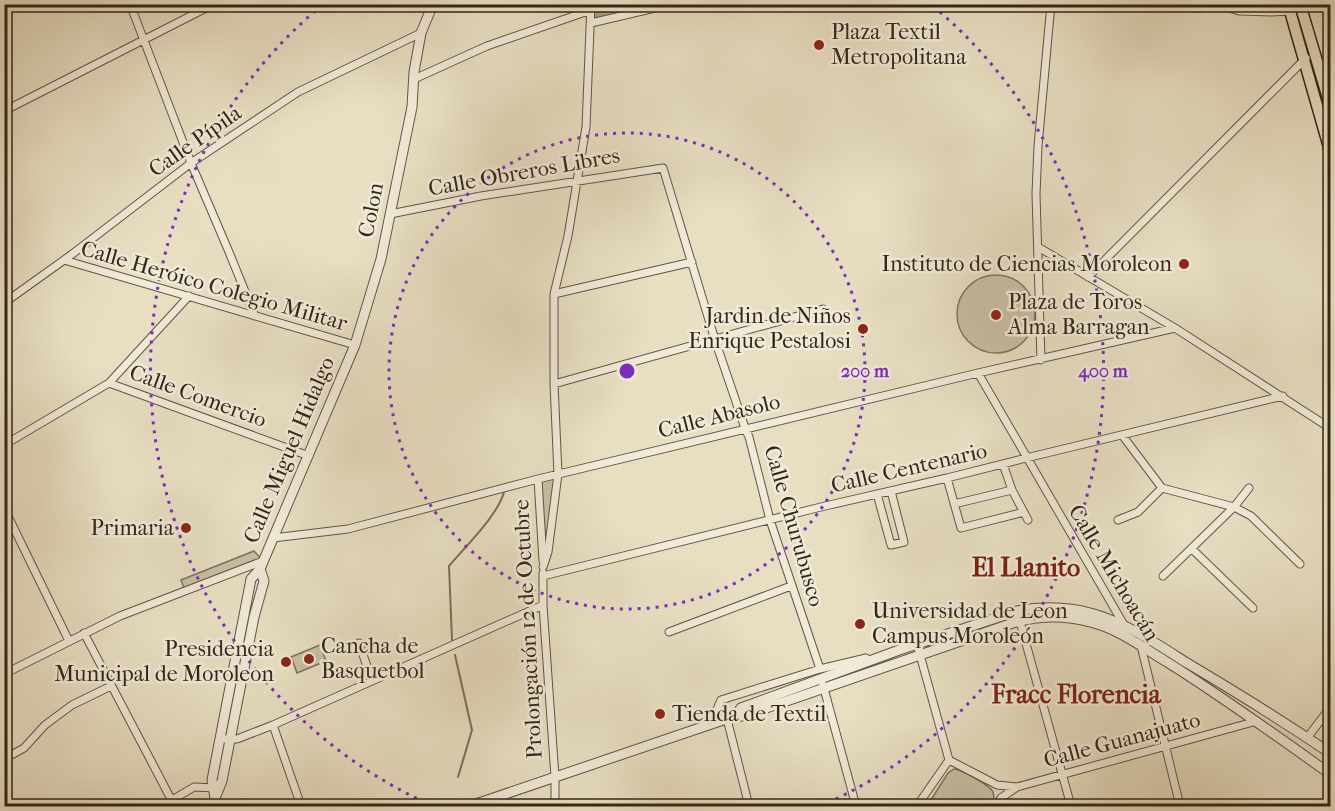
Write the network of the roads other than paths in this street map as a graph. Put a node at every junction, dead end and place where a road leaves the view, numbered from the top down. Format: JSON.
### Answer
{"nodes":[{"id":1,"x":130,"y":4,"type":"edge"},
{"id":2,"x":214,"y":4,"type":"edge"},
{"id":3,"x":433,"y":4,"type":"edge"},
{"id":4,"x":672,"y":4,"type":"edge"},
{"id":5,"x":1051,"y":4,"type":"edge"},
{"id":6,"x":1059,"y":4,"type":"edge"},
{"id":7,"x":1216,"y":4,"type":"edge"},
{"id":8,"x":1300,"y":4,"type":"edge"},
{"id":9,"x":591,"y":7,"type":"edge"},
{"id":10,"x":1289,"y":7,"type":"edge"},
{"id":11,"x":591,"y":23,"type":"junction"},
{"id":12,"x":421,"y":33,"type":"junction"},
{"id":13,"x":144,"y":40,"type":"junction"},
{"id":14,"x":1315,"y":54,"type":"junction"},
{"id":15,"x":1304,"y":59,"type":"junction"},
{"id":16,"x":414,"y":79,"type":"junction"},
{"id":17,"x":1330,"y":105,"type":"edge"},
{"id":18,"x":4,"y":111,"type":"edge"},
{"id":19,"x":1330,"y":151,"type":"edge"},
{"id":20,"x":191,"y":164,"type":"junction"},
{"id":21,"x":663,"y":168,"type":"joint"},
{"id":22,"x":578,"y":181,"type":"junction"},
{"id":23,"x":390,"y":214,"type":"junction"},
{"id":24,"x":1038,"y":247,"type":"junction"},
{"id":25,"x":64,"y":260,"type":"junction"},
{"id":26,"x":692,"y":262,"type":"junction"},
{"id":27,"x":1088,"y":277,"type":"junction"},
{"id":28,"x":554,"y":294,"type":"junction"},
{"id":29,"x":189,"y":296,"type":"junction"},
{"id":30,"x":4,"y":303,"type":"edge"},
{"id":31,"x":823,"y":309,"type":"dead end"},
{"id":32,"x":255,"y":316,"type":"junction"},
{"id":33,"x":1175,"y":328,"type":"junction"},
{"id":34,"x":715,"y":340,"type":"junction"},
{"id":35,"x":355,"y":345,"type":"junction"},
{"id":36,"x":1041,"y":360,"type":"junction"},
{"id":37,"x":978,"y":373,"type":"junction"},
{"id":38,"x":109,"y":383,"type":"junction"},
{"id":39,"x":554,"y":384,"type":"junction"},
{"id":40,"x":1283,"y":396,"type":"junction"},
{"id":41,"x":745,"y":428,"type":"junction"},
{"id":42,"x":1330,"y":428,"type":"edge"},
{"id":43,"x":1122,"y":435,"type":"junction"},
{"id":44,"x":4,"y":445,"type":"edge"},
{"id":45,"x":309,"y":456,"type":"junction"},
{"id":46,"x":1026,"y":458,"type":"junction"},
{"id":47,"x":1003,"y":464,"type":"junction"},
{"id":48,"x":558,"y":474,"type":"junction"},
{"id":49,"x":947,"y":478,"type":"junction"},
{"id":50,"x":537,"y":479,"type":"junction"},
{"id":51,"x":1162,"y":488,"type":"junction"},
{"id":52,"x":1249,"y":488,"type":"dead end"},
{"id":53,"x":1012,"y":490,"type":"junction"},
{"id":54,"x":891,"y":491,"type":"junction"},
{"id":55,"x":877,"y":494,"type":"junction"},
{"id":56,"x":954,"y":504,"type":"junction"},
{"id":57,"x":1234,"y":507,"type":"junction"},
{"id":58,"x":6,"y":512,"type":"edge"},
{"id":59,"x":1024,"y":512,"type":"junction"},
{"id":60,"x":770,"y":520,"type":"junction"},
{"id":61,"x":1028,"y":520,"type":"dead end"},
{"id":62,"x":1118,"y":520,"type":"dead end"},
{"id":63,"x":273,"y":538,"type":"junction"},
{"id":64,"x":1192,"y":549,"type":"junction"},
{"id":65,"x":1299,"y":564,"type":"dead end"},
{"id":66,"x":261,"y":565,"type":"junction"},
{"id":67,"x":543,"y":572,"type":"junction"},
{"id":68,"x":1163,"y":576,"type":"dead end"},
{"id":69,"x":791,"y":586,"type":"junction"},
{"id":70,"x":543,"y":605,"type":"junction"},
{"id":71,"x":1253,"y":608,"type":"dead end"},
{"id":72,"x":1019,"y":616,"type":"junction"},
{"id":73,"x":1123,"y":623,"type":"junction"},
{"id":74,"x":669,"y":632,"type":"dead end"},
{"id":75,"x":84,"y":633,"type":"junction"},
{"id":76,"x":69,"y":641,"type":"junction"},
{"id":77,"x":359,"y":643,"type":"dead end"},
{"id":78,"x":917,"y":644,"type":"junction"},
{"id":79,"x":1141,"y":646,"type":"junction"},
{"id":80,"x":920,"y":654,"type":"junction"},
{"id":81,"x":4,"y":674,"type":"edge"},
{"id":82,"x":822,"y":679,"type":"junction"},
{"id":83,"x":372,"y":681,"type":"junction"},
{"id":84,"x":111,"y":686,"type":"junction"},
{"id":85,"x":1330,"y":708,"type":"edge"},
{"id":86,"x":731,"y":717,"type":"junction"},
{"id":87,"x":1276,"y":717,"type":"junction"},
{"id":88,"x":1257,"y":721,"type":"junction"},
{"id":89,"x":717,"y":722,"type":"junction"},
{"id":90,"x":273,"y":725,"type":"junction"},
{"id":91,"x":1307,"y":738,"type":"junction"},
{"id":92,"x":220,"y":739,"type":"junction"},
{"id":93,"x":231,"y":740,"type":"junction"},
{"id":94,"x":1166,"y":748,"type":"junction"},
{"id":95,"x":1330,"y":753,"type":"edge"},
{"id":96,"x":4,"y":759,"type":"edge"},
{"id":97,"x":949,"y":760,"type":"junction"},
{"id":98,"x":1330,"y":774,"type":"edge"},
{"id":99,"x":1063,"y":775,"type":"junction"},
{"id":100,"x":555,"y":777,"type":"junction"},
{"id":101,"x":996,"y":785,"type":"junction"},
{"id":102,"x":1017,"y":787,"type":"junction"},
{"id":103,"x":216,"y":788,"type":"junction"},
{"id":104,"x":1001,"y":798,"type":"junction"},
{"id":105,"x":172,"y":801,"type":"junction"},
{"id":106,"x":214,"y":802,"type":"edge"},
{"id":107,"x":921,"y":805,"type":"edge"},
{"id":108,"x":162,"y":807,"type":"edge"},
{"id":109,"x":301,"y":807,"type":"edge"},
{"id":110,"x":470,"y":807,"type":"edge"},
{"id":111,"x":555,"y":807,"type":"edge"},
{"id":112,"x":749,"y":807,"type":"edge"},
{"id":113,"x":856,"y":807,"type":"edge"},
{"id":114,"x":996,"y":807,"type":"edge"},
{"id":115,"x":1071,"y":807,"type":"edge"},
{"id":116,"x":1180,"y":807,"type":"edge"}],
"edges":[{"from":1,"to":13,"type":"street"},
{"from":2,"to":13,"type":"street"},
{"from":3,"to":12,"type":"street","name":"Colon"},
{"from":4,"to":11,"type":"street"},
{"from":5,"to":24,"type":"street"},
{"from":6,"to":7,"type":"street"},
{"from":7,"to":10,"type":"street"},
{"from":8,"to":14,"type":"main road"},
{"from":9,"to":11,"type":"street"},
{"from":9,"to":16,"type":"street"},
{"from":10,"to":15,"type":"main road"},
{"from":11,"to":22,"type":"street"},
{"from":12,"to":16,"type":"street","name":"Colon"},
{"from":12,"to":20,"type":"street","name":"Calle Pípila"},
{"from":13,"to":18,"type":"street"},
{"from":13,"to":20,"type":"street"},
{"from":14,"to":15,"type":"street"},
{"from":14,"to":17,"type":"main road"},
{"from":15,"to":19,"type":"main road"},
{"from":15,"to":27,"type":"street"},
{"from":16,"to":23,"type":"street","name":"Colon"},
{"from":20,"to":25,"type":"street","name":"Calle Pípila"},
{"from":20,"to":32,"type":"street"},
{"from":21,"to":22,"type":"street","name":"Calle Obreros Libres"},
{"from":21,"to":26,"type":"street","name":"Calle Churubusco"},
{"from":22,"to":23,"type":"street","name":"Calle Obreros Libres"},
{"from":22,"to":28,"type":"street"},
{"from":23,"to":35,"type":"street","name":"Colon"},
{"from":24,"to":27,"type":"street"},
{"from":24,"to":36,"type":"street"},
{"from":25,"to":29,"type":"street","name":"Calle Heróico Colegio Militar"},
{"from":25,"to":30,"type":"street","name":"Calle Pípila"},
{"from":26,"to":28,"type":"street"},
{"from":26,"to":34,"type":"street","name":"Calle Churubusco"},
{"from":27,"to":33,"type":"street"},
{"from":28,"to":39,"type":"street"},
{"from":29,"to":32,"type":"street","name":"Calle Heróico Colegio Militar"},
{"from":29,"to":38,"type":"street"},
{"from":31,"to":34,"type":"street"},
{"from":32,"to":35,"type":"street","name":"Calle Heróico Colegio Militar"},
{"from":33,"to":36,"type":"street","name":"Calle Abasolo"},
{"from":33,"to":40,"type":"street"},
{"from":34,"to":39,"type":"street"},
{"from":34,"to":41,"type":"street","name":"Calle Churubusco"},
{"from":35,"to":45,"type":"street","name":"Calle Miguel Hidalgo"},
{"from":36,"to":37,"type":"street","name":"Calle Abasolo"},
{"from":37,"to":41,"type":"street","name":"Calle Abasolo"},
{"from":37,"to":46,"type":"street","name":"Calle Michoacán"},
{"from":38,"to":44,"type":"street"},
{"from":38,"to":45,"type":"street","name":"Calle Comercio"},
{"from":39,"to":48,"type":"street"},
{"from":40,"to":42,"type":"street"},
{"from":40,"to":43,"type":"street","name":"Calle Centenario"},
{"from":41,"to":48,"type":"street","name":"Calle Abasolo"},
{"from":41,"to":60,"type":"street","name":"Calle Churubusco"},
{"from":43,"to":46,"type":"street","name":"Calle Centenario"},
{"from":43,"to":51,"type":"street"},
{"from":45,"to":63,"type":"street","name":"Calle Miguel Hidalgo"},
{"from":46,"to":47,"type":"street","name":"Calle Centenario"},
{"from":46,"to":73,"type":"street","name":"Calle Michoacán"},
{"from":47,"to":49,"type":"street","name":"Calle Centenario"},
{"from":47,"to":53,"type":"street"},
{"from":48,"to":50,"type":"street","name":"Calle Abasolo"},
{"from":48,"to":67,"type":"street"},
{"from":49,"to":54,"type":"street","name":"Calle Centenario"},
{"from":49,"to":56,"type":"street"},
{"from":50,"to":63,"type":"street","name":"Calle Abasolo"},
{"from":50,"to":67,"type":"street","name":"Prolongación 12 de Octubre"},
{"from":51,"to":57,"type":"street"},
{"from":51,"to":62,"type":"street"},
{"from":52,"to":57,"type":"street"},
{"from":53,"to":56,"type":"street"},
{"from":53,"to":59,"type":"street"},
{"from":54,"to":55,"type":"street","name":"Calle Centenario"},
{"from":54,"to":55,"type":"street"},
{"from":55,"to":60,"type":"street","name":"Calle Centenario"},
{"from":56,"to":59,"type":"street"},
{"from":57,"to":64,"type":"street"},
{"from":57,"to":65,"type":"street"},
{"from":58,"to":76,"type":"street"},
{"from":59,"to":61,"type":"street"},
{"from":60,"to":67,"type":"street","name":"Calle Centenario"},
{"from":60,"to":69,"type":"street","name":"Calle Churubusco"},
{"from":63,"to":66,"type":"street","name":"Calle Miguel Hidalgo"},
{"from":64,"to":68,"type":"street"},
{"from":64,"to":71,"type":"street"},
{"from":66,"to":75,"type":"street"},
{"from":66,"to":92,"type":"street","name":"Calle Miguel Hidalgo"},
{"from":66,"to":93,"type":"street","name":"Calle Miguel Hidalgo"},
{"from":67,"to":70,"type":"street","name":"Prolongación 12 de Octubre"},
{"from":69,"to":74,"type":"street"},
{"from":69,"to":82,"type":"street","name":"Calle Churubusco"},
{"from":70,"to":83,"type":"street"},
{"from":70,"to":100,"type":"street","name":"Prolongación 12 de Octubre"},
{"from":72,"to":73,"type":"street"},
{"from":72,"to":78,"type":"street"},
{"from":72,"to":79,"type":"street"},
{"from":72,"to":80,"type":"street"},
{"from":72,"to":99,"type":"street"},
{"from":73,"to":79,"type":"street","name":"Calle Michoacán"},
{"from":73,"to":87,"type":"street"},
{"from":75,"to":76,"type":"street"},
{"from":75,"to":84,"type":"street"},
{"from":76,"to":81,"type":"street"},
{"from":77,"to":83,"type":"street"},
{"from":78,"to":80,"type":"street"},
{"from":78,"to":82,"type":"street"},
{"from":79,"to":88,"type":"street"},
{"from":79,"to":94,"type":"street","name":"Calle Michoacán"},
{"from":80,"to":82,"type":"street"},
{"from":80,"to":97,"type":"street"},
{"from":82,"to":86,"type":"street"},
{"from":82,"to":89,"type":"street"},
{"from":82,"to":113,"type":"street","name":"Calle Churubusco"},
{"from":83,"to":90,"type":"street"},
{"from":84,"to":96,"type":"street"},
{"from":84,"to":105,"type":"street"},
{"from":85,"to":91,"type":"street"},
{"from":86,"to":89,"type":"street"},
{"from":86,"to":112,"type":"street"},
{"from":87,"to":88,"type":"street"},
{"from":87,"to":91,"type":"street"},
{"from":88,"to":94,"type":"street","name":"Calle Guanajuato"},
{"from":88,"to":98,"type":"street"},
{"from":89,"to":100,"type":"street"},
{"from":90,"to":93,"type":"street"},
{"from":90,"to":109,"type":"street"},
{"from":91,"to":95,"type":"street"},
{"from":92,"to":93,"type":"street"},
{"from":92,"to":103,"type":"street","name":"Calle Miguel Hidalgo"},
{"from":93,"to":103,"type":"street","name":"Calle Miguel Hidalgo"},
{"from":94,"to":99,"type":"street","name":"Calle Guanajuato"},
{"from":94,"to":116,"type":"street","name":"Calle Michoacán"},
{"from":97,"to":101,"type":"street"},
{"from":97,"to":107,"type":"street"},
{"from":99,"to":102,"type":"street","name":"Calle Guanajuato"},
{"from":99,"to":115,"type":"street"},
{"from":100,"to":110,"type":"street"},
{"from":100,"to":111,"type":"street","name":"Prolongación 12 de Octubre"},
{"from":101,"to":102,"type":"street","name":"Calle Guanajuato"},
{"from":101,"to":104,"type":"street"},
{"from":102,"to":104,"type":"street"},
{"from":103,"to":105,"type":"street"},
{"from":103,"to":106,"type":"street"},
{"from":104,"to":114,"type":"street"},
{"from":105,"to":108,"type":"street"}]}
